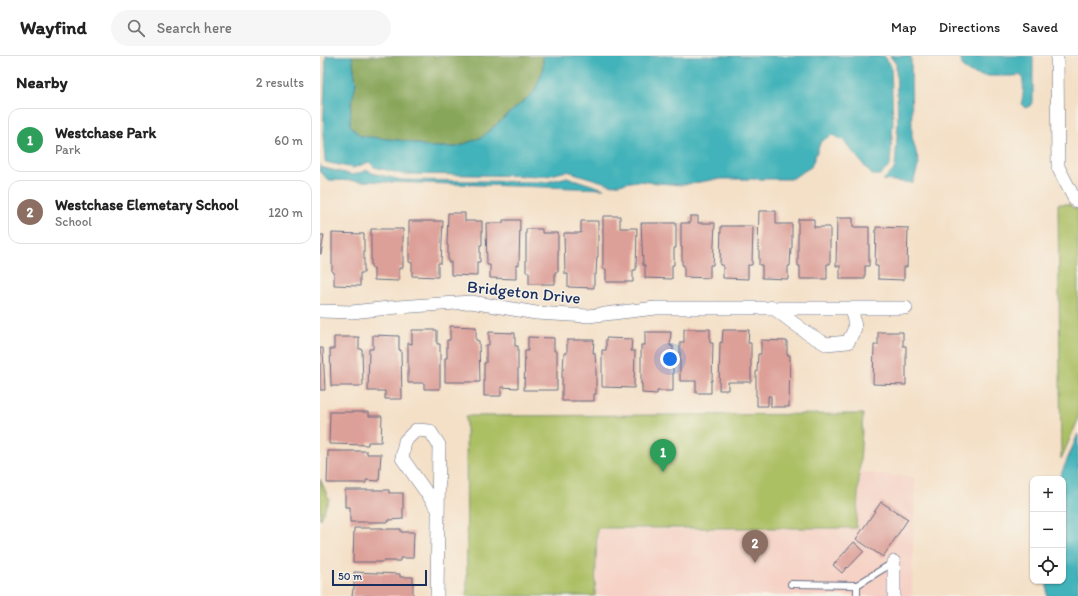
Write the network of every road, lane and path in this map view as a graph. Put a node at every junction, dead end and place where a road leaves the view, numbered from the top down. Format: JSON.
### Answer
{"nodes":[{"id":1,"x":1057,"y":56,"type":"edge"},
{"id":2,"x":1078,"y":201,"type":"edge"},
{"id":3,"x":772,"y":307,"type":"junction"},
{"id":4,"x":852,"y":308,"type":"junction"},
{"id":5,"x":906,"y":308,"type":"dead end"},
{"id":6,"x":320,"y":311,"type":"edge"},
{"id":7,"x":438,"y":509,"type":"junction"},
{"id":8,"x":894,"y":562,"type":"joint"},
{"id":9,"x":791,"y":584,"type":"dead end"},
{"id":10,"x":857,"y":585,"type":"junction"},
{"id":11,"x":437,"y":596,"type":"edge"},
{"id":12,"x":857,"y":596,"type":"edge"},
{"id":13,"x":894,"y":596,"type":"edge"}],
"edges":[{"from":1,"to":2,"type":"street"},
{"from":3,"to":4,"type":"street","name":"Bridgeton Drive"},
{"from":3,"to":4,"type":"street"},
{"from":3,"to":6,"type":"street","name":"Bridgeton Drive"},
{"from":4,"to":5,"type":"street","name":"Bridgeton Drive"},
{"from":7,"to":7,"type":"street"},
{"from":7,"to":11,"type":"street"},
{"from":8,"to":10,"type":"lane"},
{"from":8,"to":13,"type":"street"},
{"from":9,"to":10,"type":"lane"},
{"from":10,"to":12,"type":"lane"}]}
